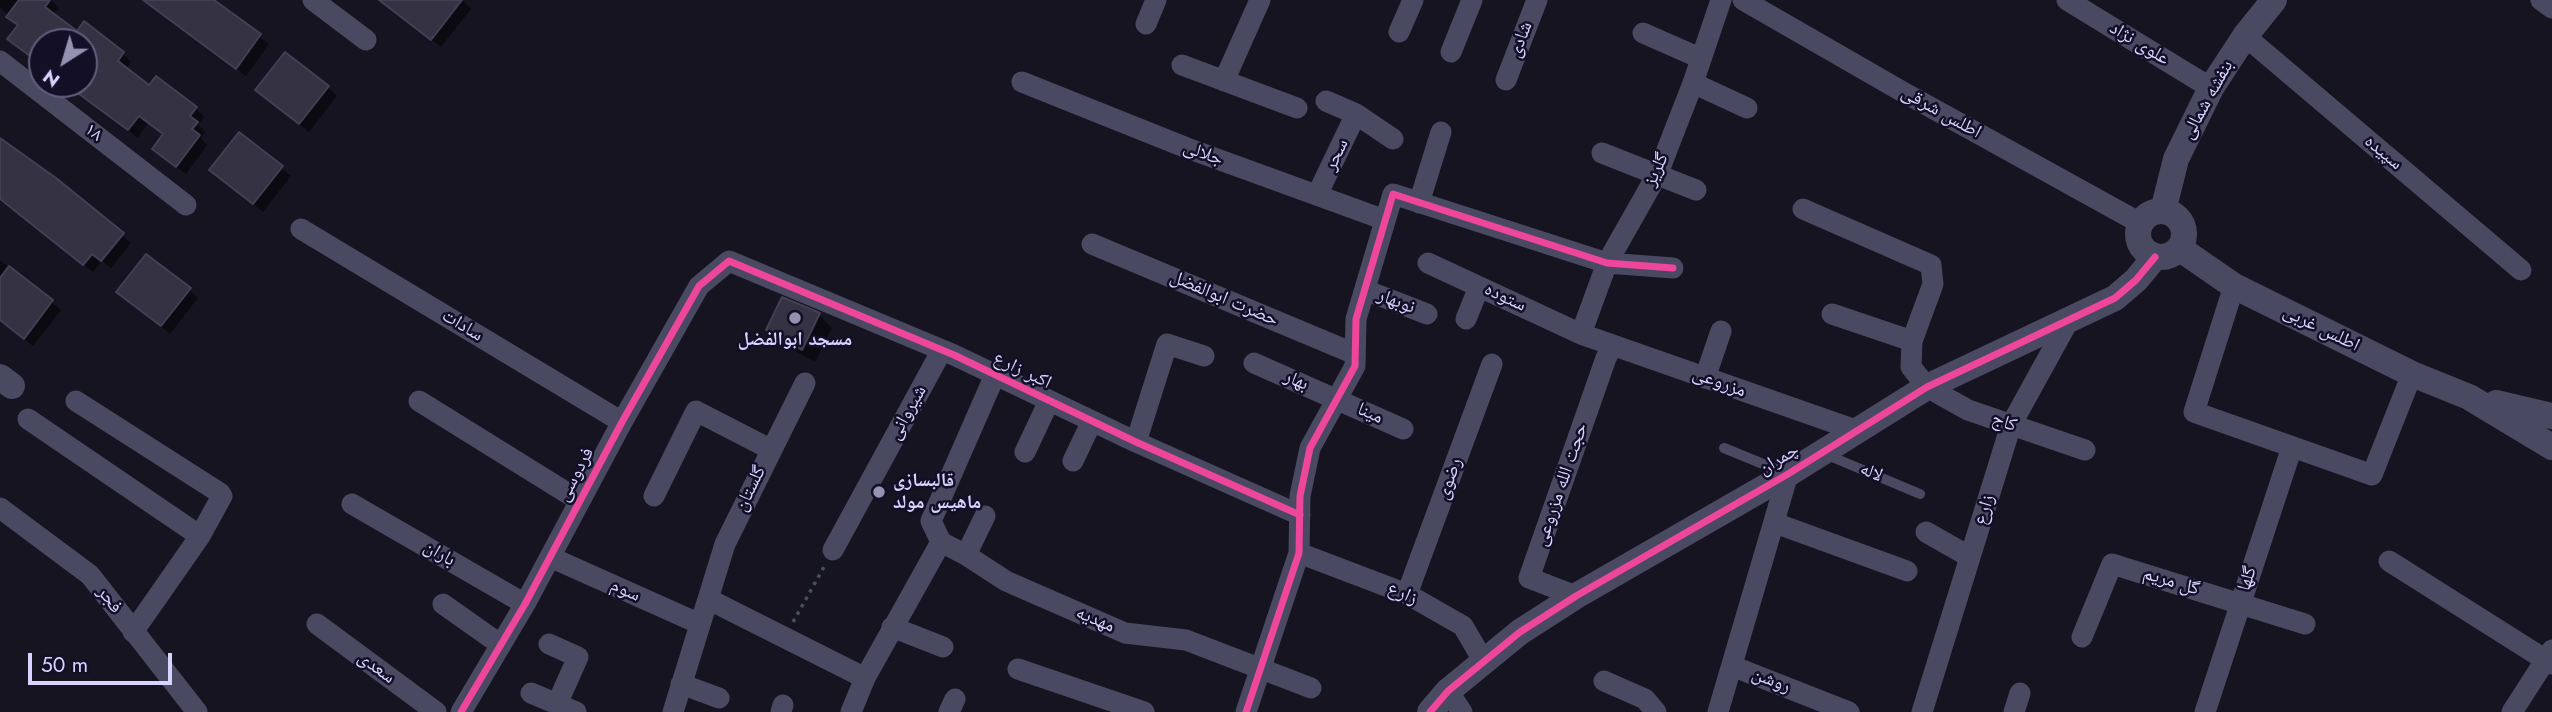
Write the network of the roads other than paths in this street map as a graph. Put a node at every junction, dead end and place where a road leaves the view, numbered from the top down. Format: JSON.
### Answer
{"nodes":[{"id":1,"x":313,"y":0,"type":"edge"},
{"id":2,"x":1156,"y":0,"type":"edge"},
{"id":3,"x":1260,"y":0,"type":"edge"},
{"id":4,"x":1413,"y":0,"type":"edge"},
{"id":5,"x":1472,"y":0,"type":"edge"},
{"id":6,"x":1537,"y":0,"type":"edge"},
{"id":7,"x":1721,"y":0,"type":"edge"},
{"id":8,"x":1743,"y":0,"type":"edge"},
{"id":9,"x":2067,"y":0,"type":"edge"},
{"id":10,"x":2274,"y":0,"type":"edge"},
{"id":11,"x":2542,"y":0,"type":"edge"},
{"id":12,"x":2552,"y":8,"type":"edge"},
{"id":13,"x":1146,"y":24,"type":"dead end"},
{"id":14,"x":1399,"y":32,"type":"dead end"},
{"id":15,"x":1643,"y":33,"type":"dead end"},
{"id":16,"x":2245,"y":36,"type":"junction"},
{"id":17,"x":366,"y":40,"type":"dead end"},
{"id":18,"x":1451,"y":52,"type":"dead end"},
{"id":19,"x":1700,"y":58,"type":"junction"},
{"id":20,"x":0,"y":61,"type":"edge"},
{"id":21,"x":1182,"y":65,"type":"dead end"},
{"id":22,"x":1506,"y":80,"type":"dead end"},
{"id":23,"x":1224,"y":81,"type":"junction"},
{"id":24,"x":1022,"y":82,"type":"dead end"},
{"id":25,"x":1693,"y":83,"type":"junction"},
{"id":26,"x":2211,"y":88,"type":"junction"},
{"id":27,"x":1326,"y":101,"type":"dead end"},
{"id":28,"x":1297,"y":108,"type":"dead end"},
{"id":29,"x":1747,"y":108,"type":"dead end"},
{"id":30,"x":1356,"y":114,"type":"junction"},
{"id":31,"x":1441,"y":132,"type":"dead end"},
{"id":32,"x":1393,"y":139,"type":"dead end"},
{"id":33,"x":1602,"y":153,"type":"dead end"},
{"id":34,"x":1658,"y":173,"type":"junction"},
{"id":35,"x":1696,"y":190,"type":"dead end"},
{"id":36,"x":1317,"y":195,"type":"junction"},
{"id":37,"x":1419,"y":202,"type":"junction"},
{"id":38,"x":186,"y":205,"type":"dead end"},
{"id":39,"x":1803,"y":209,"type":"dead end"},
{"id":40,"x":2151,"y":217,"type":"junction"},
{"id":41,"x":1385,"y":220,"type":"junction"},
{"id":42,"x":300,"y":229,"type":"dead end"},
{"id":43,"x":1092,"y":244,"type":"dead end"},
{"id":44,"x":2167,"y":253,"type":"junction"},
{"id":45,"x":729,"y":261,"type":"joint"},
{"id":46,"x":1428,"y":263,"type":"dead end"},
{"id":47,"x":1607,"y":263,"type":"junction"},
{"id":48,"x":1674,"y":268,"type":"dead end"},
{"id":49,"x":2521,"y":270,"type":"dead end"},
{"id":50,"x":2234,"y":286,"type":"junction"},
{"id":51,"x":1479,"y":287,"type":"junction"},
{"id":52,"x":1365,"y":290,"type":"junction"},
{"id":53,"x":1427,"y":314,"type":"dead end"},
{"id":54,"x":1832,"y":314,"type":"dead end"},
{"id":55,"x":2070,"y":318,"type":"junction"},
{"id":56,"x":1466,"y":319,"type":"dead end"},
{"id":57,"x":1721,"y":331,"type":"dead end"},
{"id":58,"x":1581,"y":334,"type":"junction"},
{"id":59,"x":1912,"y":341,"type":"junction"},
{"id":60,"x":1613,"y":345,"type":"junction"},
{"id":61,"x":942,"y":350,"type":"junction"},
{"id":62,"x":1355,"y":354,"type":"junction"},
{"id":63,"x":1204,"y":356,"type":"dead end"},
{"id":64,"x":1254,"y":363,"type":"dead end"},
{"id":65,"x":1492,"y":364,"type":"dead end"},
{"id":66,"x":2412,"y":374,"type":"junction"},
{"id":67,"x":995,"y":375,"type":"junction"},
{"id":68,"x":1705,"y":378,"type":"junction"},
{"id":69,"x":805,"y":383,"type":"dead end"},
{"id":70,"x":1927,"y":387,"type":"junction"},
{"id":71,"x":2469,"y":397,"type":"junction"},
{"id":72,"x":1337,"y":399,"type":"junction"},
{"id":73,"x":76,"y":401,"type":"dead end"},
{"id":74,"x":419,"y":401,"type":"dead end"},
{"id":75,"x":1049,"y":401,"type":"junction"},
{"id":76,"x":2552,"y":416,"type":"edge"},
{"id":77,"x":28,"y":419,"type":"dead end"},
{"id":78,"x":1092,"y":421,"type":"junction"},
{"id":79,"x":622,"y":422,"type":"junction"},
{"id":80,"x":2011,"y":425,"type":"junction"},
{"id":81,"x":1403,"y":429,"type":"dead end"},
{"id":82,"x":1858,"y":431,"type":"junction"},
{"id":83,"x":1136,"y":442,"type":"junction"},
{"id":84,"x":2292,"y":447,"type":"junction"},
{"id":85,"x":2552,"y":447,"type":"edge"},
{"id":86,"x":1724,"y":448,"type":"dead end"},
{"id":87,"x":770,"y":449,"type":"junction"},
{"id":88,"x":2085,"y":450,"type":"dead end"},
{"id":89,"x":1025,"y":452,"type":"dead end"},
{"id":90,"x":1822,"y":453,"type":"junction"},
{"id":91,"x":1073,"y":461,"type":"dead end"},
{"id":92,"x":1788,"y":474,"type":"junction"},
{"id":93,"x":1920,"y":494,"type":"dead end"},
{"id":94,"x":654,"y":496,"type":"dead end"},
{"id":95,"x":580,"y":501,"type":"junction"},
{"id":96,"x":352,"y":505,"type":"dead end"},
{"id":97,"x":0,"y":508,"type":"edge"},
{"id":98,"x":1300,"y":515,"type":"junction"},
{"id":99,"x":985,"y":516,"type":"dead end"},
{"id":100,"x":1775,"y":523,"type":"junction"},
{"id":101,"x":1926,"y":532,"type":"dead end"},
{"id":102,"x":200,"y":536,"type":"junction"},
{"id":103,"x":941,"y":542,"type":"junction"},
{"id":104,"x":833,"y":550,"type":"road end"},
{"id":105,"x":1298,"y":553,"type":"junction"},
{"id":106,"x":966,"y":555,"type":"junction"},
{"id":107,"x":550,"y":557,"type":"junction"},
{"id":108,"x":1970,"y":557,"type":"junction"},
{"id":109,"x":2389,"y":561,"type":"dead end"},
{"id":110,"x":1906,"y":571,"type":"dead end"},
{"id":111,"x":1407,"y":594,"type":"junction"},
{"id":112,"x":1576,"y":596,"type":"junction"},
{"id":113,"x":708,"y":599,"type":"junction"},
{"id":114,"x":2241,"y":603,"type":"junction"},
{"id":115,"x":443,"y":604,"type":"dead end"},
{"id":116,"x":525,"y":604,"type":"junction"},
{"id":117,"x":317,"y":624,"type":"dead end"},
{"id":118,"x":700,"y":624,"type":"junction"},
{"id":119,"x":2305,"y":624,"type":"dead end"},
{"id":120,"x":892,"y":627,"type":"junction"},
{"id":121,"x":133,"y":632,"type":"junction"},
{"id":122,"x":2082,"y":637,"type":"dead end"},
{"id":123,"x":549,"y":644,"type":"dead end"},
{"id":124,"x":501,"y":645,"type":"junction"},
{"id":125,"x":943,"y":647,"type":"dead end"},
{"id":126,"x":2550,"y":658,"type":"edge"},
{"id":127,"x":1484,"y":662,"type":"junction"},
{"id":128,"x":1732,"y":666,"type":"junction"},
{"id":129,"x":1018,"y":669,"type":"dead end"},
{"id":130,"x":1260,"y":670,"type":"junction"},
{"id":131,"x":865,"y":678,"type":"junction"},
{"id":132,"x":1604,"y":681,"type":"dead end"},
{"id":133,"x":681,"y":684,"type":"junction"},
{"id":134,"x":1311,"y":688,"type":"dead end"},
{"id":135,"x":531,"y":693,"type":"dead end"},
{"id":136,"x":719,"y":698,"type":"dead end"},
{"id":137,"x":1455,"y":702,"type":"edge"},
{"id":138,"x":566,"y":708,"type":"edge"},
{"id":139,"x":1840,"y":710,"type":"edge"},
{"id":140,"x":197,"y":712,"type":"edge"},
{"id":141,"x":436,"y":712,"type":"edge"},
{"id":142,"x":461,"y":712,"type":"edge"},
{"id":143,"x":673,"y":712,"type":"edge"},
{"id":144,"x":851,"y":712,"type":"edge"},
{"id":145,"x":1144,"y":712,"type":"edge"},
{"id":146,"x":1246,"y":712,"type":"edge"},
{"id":147,"x":1430,"y":712,"type":"edge"},
{"id":148,"x":1656,"y":712,"type":"edge"},
{"id":149,"x":1718,"y":712,"type":"edge"},
{"id":150,"x":1922,"y":712,"type":"edge"},
{"id":151,"x":2205,"y":712,"type":"edge"},
{"id":152,"x":2512,"y":712,"type":"edge"}],
"edges":[{"from":1,"to":17,"type":"street"},
{"from":2,"to":13,"type":"street"},
{"from":3,"to":23,"type":"street"},
{"from":4,"to":14,"type":"street"},
{"from":5,"to":18,"type":"street"},
{"from":6,"to":22,"type":"street","name":"شادی"},
{"from":7,"to":19,"type":"street","name":"گلریز"},
{"from":8,"to":40,"type":"street","name":"اطلس شرقی"},
{"from":9,"to":26,"type":"street","name":"علوی نژاد"},
{"from":10,"to":16,"type":"street","name":"بنفشه شمالی"},
{"from":11,"to":12,"type":"street"},
{"from":15,"to":19,"type":"street"},
{"from":16,"to":26,"type":"street","name":"بنفشه شمالی"},
{"from":16,"to":49,"type":"street","name":"سپیده"},
{"from":19,"to":25,"type":"street","name":"گلریز"},
{"from":20,"to":38,"type":"street","name":"۱۸"},
{"from":21,"to":23,"type":"street"},
{"from":23,"to":28,"type":"street"},
{"from":24,"to":36,"type":"street","name":"جلالی"},
{"from":25,"to":29,"type":"street"},
{"from":25,"to":34,"type":"street","name":"گلریز"},
{"from":26,"to":40,"type":"street","name":"بنفشه شمالی"},
{"from":27,"to":30,"type":"street"},
{"from":30,"to":32,"type":"street"},
{"from":30,"to":36,"type":"street","name":"سحر"},
{"from":31,"to":37,"type":"street"},
{"from":33,"to":34,"type":"street"},
{"from":34,"to":35,"type":"street"},
{"from":34,"to":47,"type":"street","name":"گلریز"},
{"from":36,"to":41,"type":"street","name":"جلالی"},
{"from":37,"to":41,"type":"street"},
{"from":37,"to":47,"type":"street"},
{"from":39,"to":59,"type":"street"},
{"from":40,"to":44,"type":"street"},
{"from":40,"to":44,"type":"street"},
{"from":41,"to":52,"type":"street"},
{"from":42,"to":79,"type":"street","name":"سادات"},
{"from":43,"to":62,"type":"street","name":"حضرت ابوالفضل"},
{"from":44,"to":50,"type":"street","name":"اطلس غربی"},
{"from":44,"to":55,"type":"street","name":"چمران"},
{"from":45,"to":61,"type":"street","name":"اکبر زارع"},
{"from":45,"to":79,"type":"street","name":"فردوسی"},
{"from":46,"to":51,"type":"street","name":"ستوده"},
{"from":47,"to":48,"type":"street"},
{"from":47,"to":58,"type":"street","name":"گلریز"},
{"from":50,"to":66,"type":"street","name":"اطلس غربی"},
{"from":50,"to":84,"type":"street"},
{"from":51,"to":56,"type":"street"},
{"from":51,"to":58,"type":"street","name":"ستوده"},
{"from":52,"to":53,"type":"street","name":"نوبهار"},
{"from":52,"to":62,"type":"street"},
{"from":54,"to":59,"type":"street"},
{"from":55,"to":70,"type":"street","name":"چمران"},
{"from":55,"to":80,"type":"street","name":"زارع"},
{"from":57,"to":68,"type":"street"},
{"from":58,"to":60,"type":"street","name":"مزروعی"},
{"from":59,"to":70,"type":"street"},
{"from":60,"to":68,"type":"street","name":"مزروعی"},
{"from":60,"to":112,"type":"street","name":"حجت الله مزروعی"},
{"from":61,"to":67,"type":"street","name":"اکبر زارع"},
{"from":61,"to":104,"type":"street","name":"شیروانی"},
{"from":62,"to":72,"type":"street"},
{"from":63,"to":83,"type":"street"},
{"from":64,"to":72,"type":"street","name":"بهار"},
{"from":65,"to":111,"type":"street","name":"رضوی"},
{"from":66,"to":71,"type":"street","name":"اطلس غربی"},
{"from":66,"to":84,"type":"street"},
{"from":67,"to":75,"type":"street","name":"اکبر زارع"},
{"from":67,"to":103,"type":"street"},
{"from":68,"to":82,"type":"street","name":"مزروعی"},
{"from":69,"to":87,"type":"street","name":"گلستان"},
{"from":70,"to":80,"type":"street","name":"کاج"},
{"from":70,"to":82,"type":"street","name":"چمران"},
{"from":71,"to":76,"type":"street","name":"اطلس غربی"},
{"from":71,"to":85,"type":"street","name":"اطلس غربی"},
{"from":72,"to":81,"type":"street","name":"مینا"},
{"from":72,"to":98,"type":"street"},
{"from":73,"to":102,"type":"street"},
{"from":74,"to":95,"type":"street"},
{"from":75,"to":78,"type":"street","name":"اکبر زارع"},
{"from":75,"to":89,"type":"street"},
{"from":77,"to":102,"type":"street"},
{"from":78,"to":83,"type":"street","name":"اکبر زارع"},
{"from":78,"to":91,"type":"street"},
{"from":79,"to":95,"type":"street","name":"فردوسی"},
{"from":80,"to":88,"type":"street","name":"کاج"},
{"from":80,"to":108,"type":"street","name":"زارع"},
{"from":82,"to":90,"type":"street","name":"چمران"},
{"from":83,"to":98,"type":"street","name":"اکبر زارع"},
{"from":84,"to":114,"type":"street","name":"گلها"},
{"from":86,"to":92,"type":"lane"},
{"from":87,"to":94,"type":"street"},
{"from":87,"to":113,"type":"street","name":"گلستان"},
{"from":90,"to":92,"type":"street","name":"چمران"},
{"from":90,"to":93,"type":"lane","name":"لاله"},
{"from":92,"to":100,"type":"street"},
{"from":92,"to":112,"type":"street","name":"چمران"},
{"from":95,"to":107,"type":"street","name":"فردوسی"},
{"from":96,"to":116,"type":"street","name":"باران"},
{"from":97,"to":121,"type":"street","name":"فجر"},
{"from":98,"to":105,"type":"street"},
{"from":99,"to":106,"type":"street"},
{"from":100,"to":110,"type":"street"},
{"from":100,"to":128,"type":"street"},
{"from":101,"to":108,"type":"street"},
{"from":102,"to":121,"type":"street"},
{"from":103,"to":106,"type":"street","name":"مهدیه"},
{"from":103,"to":120,"type":"street"},
{"from":105,"to":111,"type":"street","name":"زارع"},
{"from":105,"to":130,"type":"street"},
{"from":106,"to":130,"type":"street","name":"مهدیه"},
{"from":107,"to":116,"type":"street","name":"فردوسی"},
{"from":107,"to":118,"type":"street","name":"سوم"},
{"from":108,"to":150,"type":"street","name":"زارع"},
{"from":109,"to":126,"type":"street"},
{"from":111,"to":127,"type":"street","name":"زارع"},
{"from":112,"to":127,"type":"street","name":"چمران"},
{"from":113,"to":118,"type":"street","name":"گلستان"},
{"from":113,"to":131,"type":"street"},
{"from":114,"to":119,"type":"street","name":"گل مریم"},
{"from":114,"to":122,"type":"street","name":"گل مریم"},
{"from":114,"to":151,"type":"street","name":"گلها"},
{"from":115,"to":124,"type":"street"},
{"from":116,"to":124,"type":"street","name":"فردوسی"},
{"from":117,"to":141,"type":"street","name":"سعدی"},
{"from":118,"to":133,"type":"street","name":"گلستان"},
{"from":120,"to":125,"type":"street"},
{"from":120,"to":131,"type":"street"},
{"from":121,"to":140,"type":"street","name":"فجر"},
{"from":123,"to":138,"type":"street"},
{"from":124,"to":142,"type":"street","name":"فردوسی"},
{"from":126,"to":152,"type":"street"},
{"from":127,"to":137,"type":"street","name":"چمران"},
{"from":128,"to":139,"type":"street","name":"روشن"},
{"from":128,"to":149,"type":"street"},
{"from":129,"to":145,"type":"street"},
{"from":130,"to":134,"type":"street","name":"مهدیه"},
{"from":130,"to":146,"type":"street"},
{"from":131,"to":144,"type":"street"},
{"from":132,"to":148,"type":"street"},
{"from":133,"to":136,"type":"street"},
{"from":133,"to":143,"type":"street","name":"گلستان"},
{"from":135,"to":138,"type":"street"},
{"from":137,"to":147,"type":"street","name":"چمران"}]}
